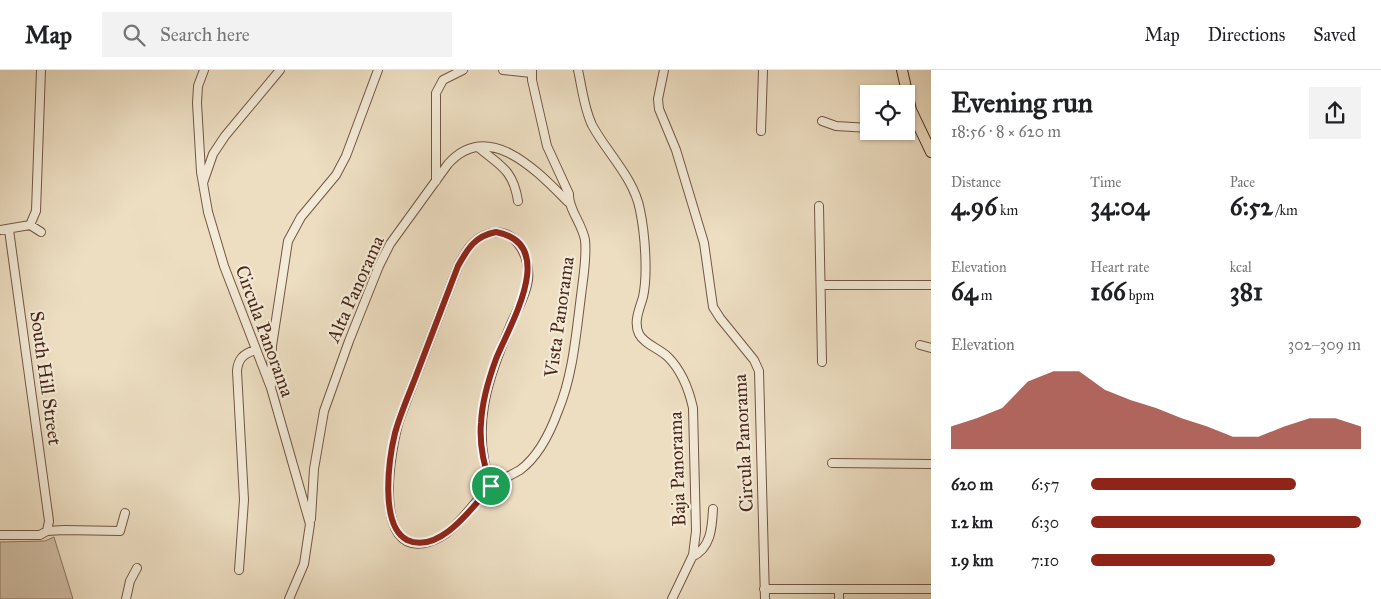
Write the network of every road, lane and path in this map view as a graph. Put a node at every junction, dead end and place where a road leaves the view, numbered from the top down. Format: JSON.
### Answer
{"nodes":[{"id":1,"x":41,"y":70,"type":"edge"},
{"id":2,"x":204,"y":70,"type":"edge"},
{"id":3,"x":280,"y":70,"type":"edge"},
{"id":4,"x":378,"y":70,"type":"edge"},
{"id":5,"x":463,"y":70,"type":"edge"},
{"id":6,"x":503,"y":70,"type":"edge"},
{"id":7,"x":578,"y":70,"type":"edge"},
{"id":8,"x":664,"y":70,"type":"edge"},
{"id":9,"x":762,"y":70,"type":"edge"},
{"id":10,"x":902,"y":70,"type":"edge"},
{"id":11,"x":532,"y":72,"type":"edge"},
{"id":12,"x":905,"y":85,"type":"edge"},
{"id":13,"x":822,"y":121,"type":"dead end"},
{"id":14,"x":860,"y":127,"type":"edge"},
{"id":15,"x":761,"y":130,"type":"dead end"},
{"id":16,"x":915,"y":131,"type":"edge"},
{"id":17,"x":479,"y":148,"type":"junction"},
{"id":18,"x":931,"y":152,"type":"edge"},
{"id":19,"x":436,"y":181,"type":"junction"},
{"id":20,"x":203,"y":183,"type":"junction"},
{"id":21,"x":518,"y":201,"type":"dead end"},
{"id":22,"x":568,"y":202,"type":"junction"},
{"id":23,"x":819,"y":206,"type":"dead end"},
{"id":24,"x":30,"y":225,"type":"junction"},
{"id":25,"x":0,"y":230,"type":"edge"},
{"id":26,"x":9,"y":230,"type":"junction"},
{"id":27,"x":41,"y":232,"type":"dead end"},
{"id":28,"x":821,"y":285,"type":"junction"},
{"id":29,"x":931,"y":285,"type":"edge"},
{"id":30,"x":920,"y":345,"type":"dead end"},
{"id":31,"x":931,"y":348,"type":"edge"},
{"id":32,"x":255,"y":350,"type":"junction"},
{"id":33,"x":822,"y":362,"type":"dead end"},
{"id":34,"x":271,"y":388,"type":"junction"},
{"id":35,"x":832,"y":463,"type":"dead end"},
{"id":36,"x":931,"y":464,"type":"edge"},
{"id":37,"x":491,"y":486,"type":"junction"},
{"id":38,"x":713,"y":509,"type":"dead end"},
{"id":39,"x":125,"y":513,"type":"dead end"},
{"id":40,"x":310,"y":524,"type":"junction"},
{"id":41,"x":47,"y":531,"type":"junction"},
{"id":42,"x":0,"y":535,"type":"edge"},
{"id":43,"x":692,"y":557,"type":"junction"},
{"id":44,"x":137,"y":568,"type":"dead end"},
{"id":45,"x":239,"y":570,"type":"dead end"},
{"id":46,"x":764,"y":589,"type":"junction"},
{"id":47,"x":839,"y":589,"type":"junction"},
{"id":48,"x":931,"y":589,"type":"edge"},
{"id":49,"x":126,"y":599,"type":"edge"},
{"id":50,"x":289,"y":599,"type":"edge"},
{"id":51,"x":672,"y":599,"type":"edge"},
{"id":52,"x":765,"y":599,"type":"edge"},
{"id":53,"x":839,"y":599,"type":"edge"}],
"edges":[{"from":1,"to":24,"type":"street"},
{"from":2,"to":20,"type":"street","name":"Circula Panorama"},
{"from":3,"to":20,"type":"street"},
{"from":4,"to":34,"type":"street"},
{"from":5,"to":19,"type":"street"},
{"from":6,"to":11,"type":"street"},
{"from":7,"to":43,"type":"street","name":"Baja Panorama"},
{"from":8,"to":46,"type":"street","name":"Circula Panorama"},
{"from":9,"to":15,"type":"street"},
{"from":10,"to":12,"type":"main road"},
{"from":11,"to":22,"type":"street","name":"Vista Panorama"},
{"from":13,"to":14,"type":"street"},
{"from":16,"to":18,"type":"main road"},
{"from":17,"to":19,"type":"street","name":"Alta Panorama"},
{"from":17,"to":21,"type":"street"},
{"from":17,"to":22,"type":"street","name":"Alta Panorama"},
{"from":19,"to":40,"type":"street","name":"Alta Panorama"},
{"from":20,"to":32,"type":"street","name":"Circula Panorama"},
{"from":22,"to":37,"type":"street","name":"Vista Panorama"},
{"from":23,"to":28,"type":"street"},
{"from":24,"to":26,"type":"street"},
{"from":24,"to":27,"type":"street"},
{"from":25,"to":26,"type":"street"},
{"from":26,"to":41,"type":"street","name":"South Hill Street"},
{"from":28,"to":29,"type":"street"},
{"from":28,"to":33,"type":"street"},
{"from":30,"to":31,"type":"street"},
{"from":32,"to":34,"type":"street","name":"Circula Panorama"},
{"from":32,"to":45,"type":"street"},
{"from":34,"to":40,"type":"street","name":"Circula Panorama"},
{"from":35,"to":36,"type":"street"},
{"from":37,"to":37,"type":"street","name":"Vista Panorama"},
{"from":38,"to":43,"type":"street"},
{"from":39,"to":41,"type":"street"},
{"from":40,"to":50,"type":"street","name":"Circula Panorama"},
{"from":41,"to":42,"type":"street"},
{"from":43,"to":51,"type":"street","name":"Baja Panorama"},
{"from":44,"to":49,"type":"street"},
{"from":46,"to":47,"type":"street"},
{"from":46,"to":52,"type":"street","name":"Circula Panorama"},
{"from":47,"to":48,"type":"street"},
{"from":47,"to":53,"type":"street"}]}
